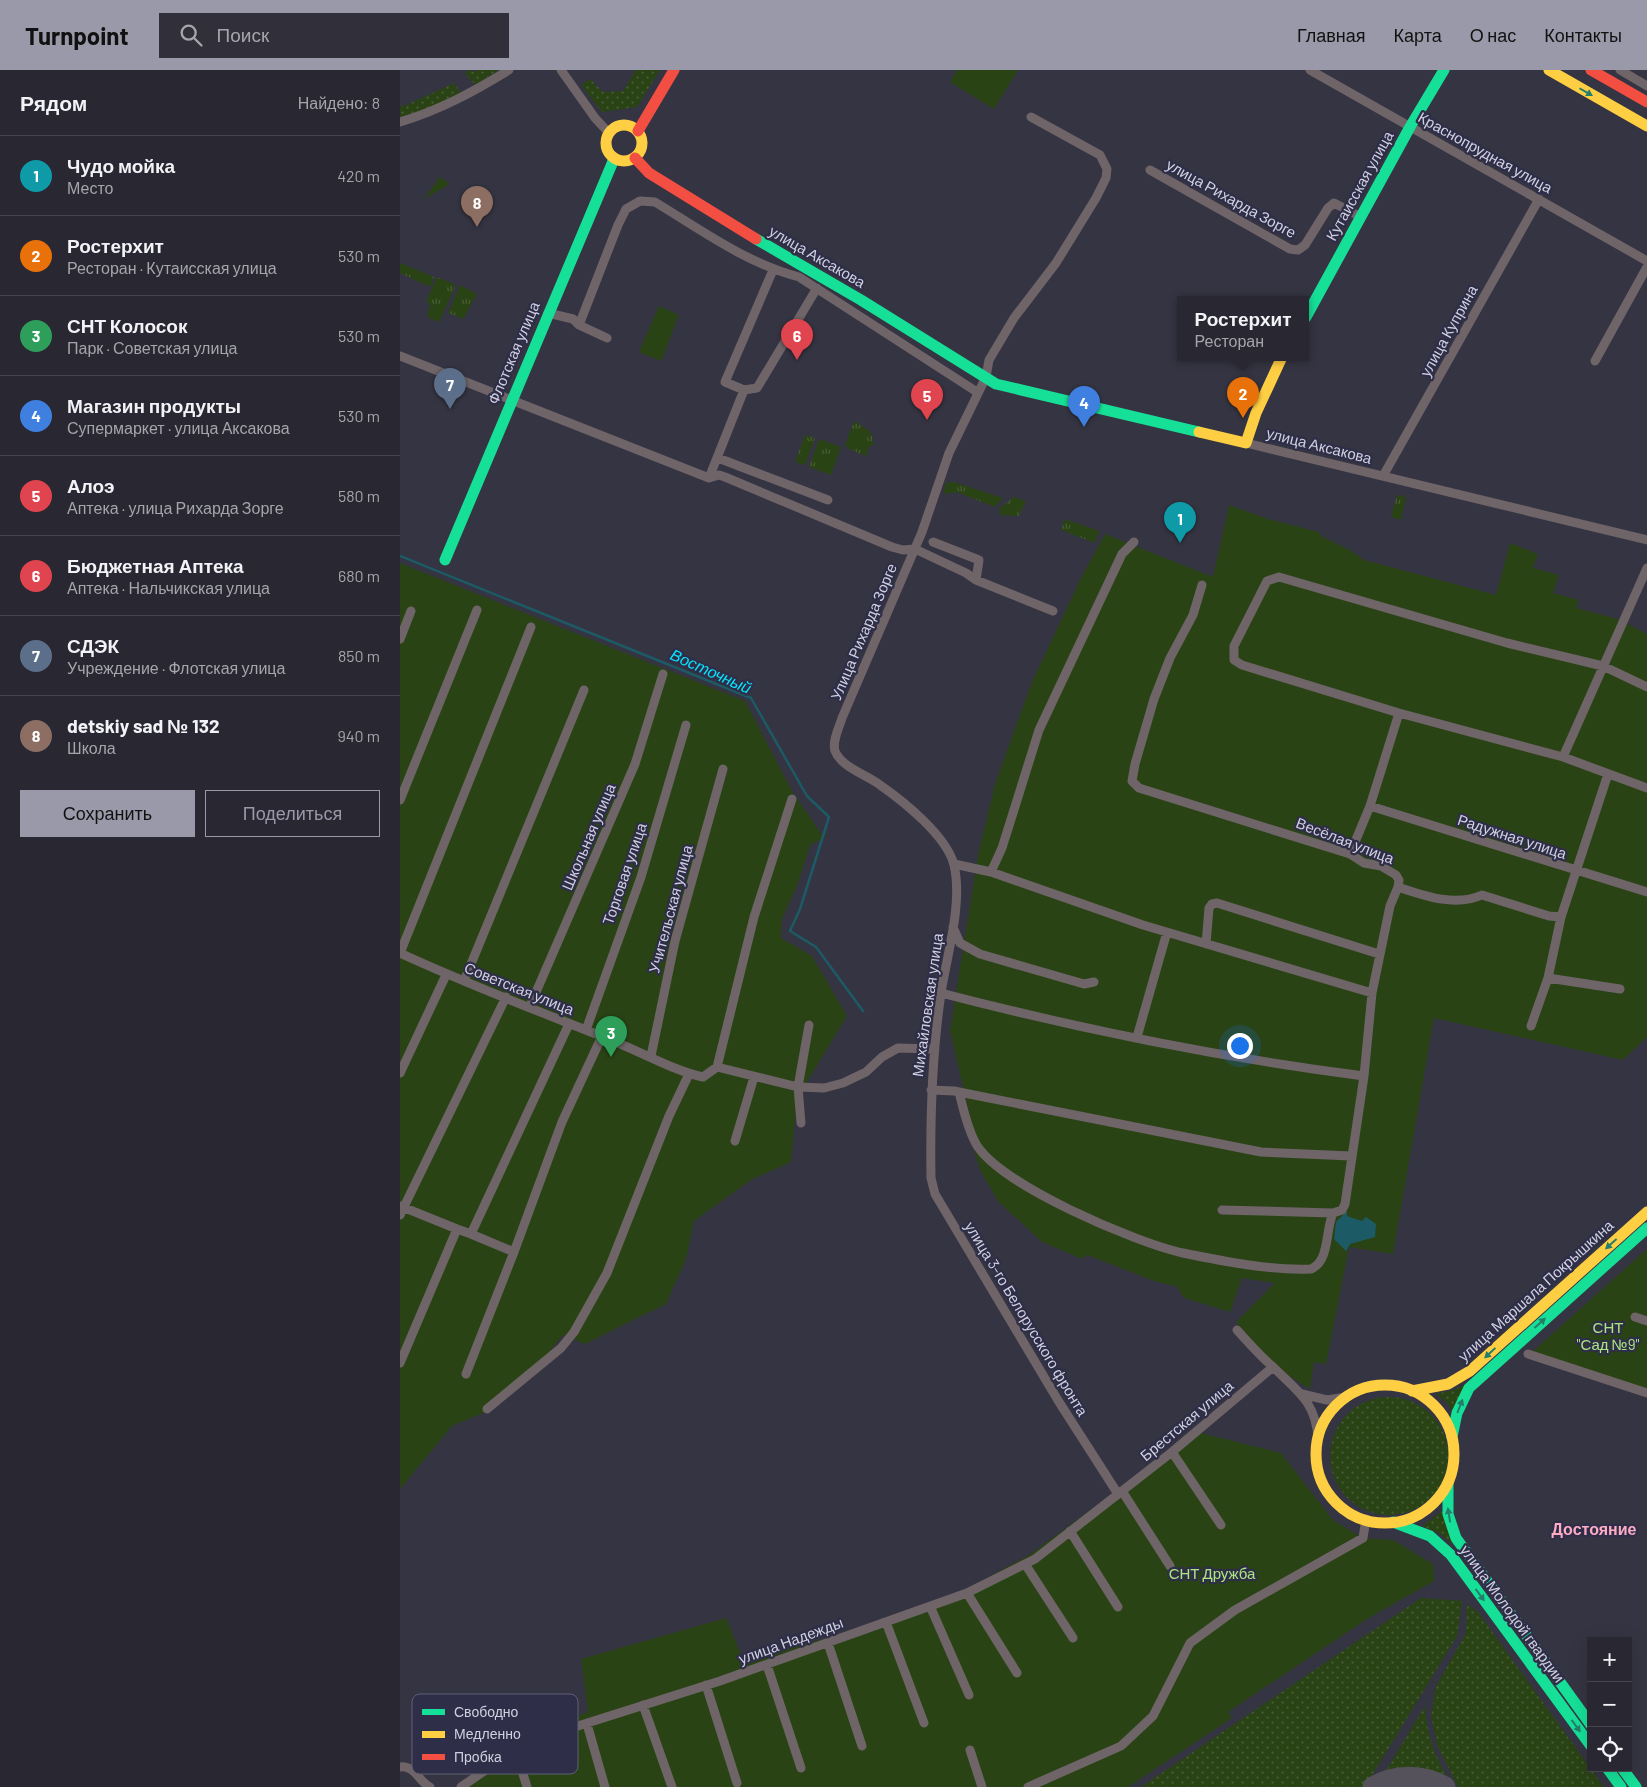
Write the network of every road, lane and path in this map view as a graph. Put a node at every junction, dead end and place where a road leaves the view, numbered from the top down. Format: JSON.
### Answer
{"nodes":[{"id":1,"x":509,"y":70,"type":"edge"},
{"id":2,"x":561,"y":70,"type":"edge"},
{"id":3,"x":674,"y":70,"type":"edge"},
{"id":4,"x":1310,"y":70,"type":"edge"},
{"id":5,"x":1444,"y":70,"type":"edge"},
{"id":6,"x":1549,"y":70,"type":"edge"},
{"id":7,"x":1620,"y":70,"type":"edge"},
{"id":8,"x":1594,"y":71,"type":"edge"},
{"id":9,"x":1647,"y":86,"type":"edge"},
{"id":10,"x":1647,"y":102,"type":"edge"},
{"id":11,"x":1647,"y":108,"type":"edge"},
{"id":12,"x":1031,"y":116,"type":"dead end"},
{"id":13,"x":400,"y":122,"type":"edge"},
{"id":14,"x":1644,"y":124,"type":"edge"},
{"id":15,"x":1410,"y":127,"type":"junction"},
{"id":16,"x":638,"y":131,"type":"junction"},
{"id":17,"x":609,"y":133,"type":"junction"},
{"id":18,"x":635,"y":158,"type":"junction"},
{"id":19,"x":614,"y":159,"type":"junction"},
{"id":20,"x":1150,"y":170,"type":"dead end"},
{"id":21,"x":1539,"y":199,"type":"junction"},
{"id":22,"x":1361,"y":217,"type":"junction"},
{"id":23,"x":1647,"y":261,"type":"edge"},
{"id":24,"x":1647,"y":267,"type":"edge"},
{"id":25,"x":773,"y":270,"type":"junction"},
{"id":26,"x":817,"y":288,"type":"junction"},
{"id":27,"x":1309,"y":312,"type":"edge"},
{"id":28,"x":548,"y":313,"type":"junction"},
{"id":29,"x":579,"y":325,"type":"junction"},
{"id":30,"x":606,"y":338,"type":"dead end"},
{"id":31,"x":400,"y":356,"type":"edge"},
{"id":32,"x":1280,"y":361,"type":"edge"},
{"id":33,"x":1595,"y":362,"type":"dead end"},
{"id":34,"x":986,"y":377,"type":"junction"},
{"id":35,"x":744,"y":390,"type":"junction"},
{"id":36,"x":977,"y":392,"type":"junction"},
{"id":37,"x":511,"y":400,"type":"junction"},
{"id":38,"x":1246,"y":443,"type":"junction"},
{"id":39,"x":718,"y":458,"type":"junction"},
{"id":40,"x":1383,"y":476,"type":"junction"},
{"id":41,"x":709,"y":478,"type":"junction"},
{"id":42,"x":828,"y":500,"type":"dead end"},
{"id":43,"x":1647,"y":540,"type":"edge"},
{"id":44,"x":933,"y":542,"type":"dead end"},
{"id":45,"x":1134,"y":542,"type":"dead end"},
{"id":46,"x":915,"y":549,"type":"junction"},
{"id":47,"x":445,"y":560,"type":"dead end"},
{"id":48,"x":1647,"y":568,"type":"edge"},
{"id":49,"x":976,"y":580,"type":"junction"},
{"id":50,"x":1202,"y":585,"type":"dead end"},
{"id":51,"x":477,"y":610,"type":"dead end"},
{"id":52,"x":411,"y":611,"type":"dead end"},
{"id":53,"x":1053,"y":612,"type":"dead end"},
{"id":54,"x":531,"y":627,"type":"dead end"},
{"id":55,"x":400,"y":639,"type":"edge"},
{"id":56,"x":1603,"y":666,"type":"junction"},
{"id":57,"x":663,"y":674,"type":"dead end"},
{"id":58,"x":1647,"y":687,"type":"edge"},
{"id":59,"x":584,"y":690,"type":"dead end"},
{"id":60,"x":1399,"y":713,"type":"junction"},
{"id":61,"x":686,"y":725,"type":"dead end"},
{"id":62,"x":1563,"y":757,"type":"junction"},
{"id":63,"x":723,"y":770,"type":"dead end"},
{"id":64,"x":1608,"y":774,"type":"junction"},
{"id":65,"x":1647,"y":788,"type":"edge"},
{"id":66,"x":792,"y":799,"type":"dead end"},
{"id":67,"x":400,"y":800,"type":"edge"},
{"id":68,"x":1370,"y":806,"type":"junction"},
{"id":69,"x":1350,"y":854,"type":"junction"},
{"id":70,"x":954,"y":864,"type":"junction"},
{"id":71,"x":991,"y":872,"type":"junction"},
{"id":72,"x":1577,"y":872,"type":"junction"},
{"id":73,"x":1398,"y":888,"type":"junction"},
{"id":74,"x":1647,"y":892,"type":"edge"},
{"id":75,"x":1561,"y":917,"type":"junction"},
{"id":76,"x":953,"y":927,"type":"junction"},
{"id":77,"x":1167,"y":932,"type":"junction"},
{"id":78,"x":1206,"y":944,"type":"junction"},
{"id":79,"x":400,"y":953,"type":"edge"},
{"id":80,"x":1379,"y":954,"type":"junction"},
{"id":81,"x":446,"y":975,"type":"junction"},
{"id":82,"x":1548,"y":978,"type":"junction"},
{"id":83,"x":464,"y":981,"type":"junction"},
{"id":84,"x":1094,"y":982,"type":"dead end"},
{"id":85,"x":1620,"y":990,"type":"dead end"},
{"id":86,"x":941,"y":993,"type":"junction"},
{"id":87,"x":1372,"y":993,"type":"junction"},
{"id":88,"x":506,"y":998,"type":"junction"},
{"id":89,"x":530,"y":1006,"type":"junction"},
{"id":90,"x":569,"y":1024,"type":"junction"},
{"id":91,"x":809,"y":1025,"type":"dead end"},
{"id":92,"x":1531,"y":1026,"type":"dead end"},
{"id":93,"x":586,"y":1030,"type":"junction"},
{"id":94,"x":602,"y":1036,"type":"junction"},
{"id":95,"x":1137,"y":1037,"type":"junction"},
{"id":96,"x":935,"y":1050,"type":"junction"},
{"id":97,"x":651,"y":1056,"type":"junction"},
{"id":98,"x":717,"y":1067,"type":"junction"},
{"id":99,"x":400,"y":1073,"type":"edge"},
{"id":100,"x":689,"y":1074,"type":"junction"},
{"id":101,"x":1364,"y":1076,"type":"junction"},
{"id":102,"x":754,"y":1077,"type":"junction"},
{"id":103,"x":798,"y":1087,"type":"junction"},
{"id":104,"x":931,"y":1090,"type":"junction"},
{"id":105,"x":959,"y":1092,"type":"junction"},
{"id":106,"x":801,"y":1123,"type":"dead end"},
{"id":107,"x":735,"y":1141,"type":"dead end"},
{"id":108,"x":931,"y":1150,"type":"joint"},
{"id":109,"x":1351,"y":1156,"type":"junction"},
{"id":110,"x":401,"y":1209,"type":"edge"},
{"id":111,"x":1222,"y":1210,"type":"dead end"},
{"id":112,"x":1647,"y":1212,"type":"edge"},
{"id":113,"x":1333,"y":1213,"type":"junction"},
{"id":114,"x":1647,"y":1228,"type":"edge"},
{"id":115,"x":457,"y":1229,"type":"junction"},
{"id":116,"x":471,"y":1234,"type":"junction"},
{"id":117,"x":514,"y":1252,"type":"junction"},
{"id":118,"x":1635,"y":1317,"type":"dead end"},
{"id":119,"x":1647,"y":1321,"type":"edge"},
{"id":120,"x":1237,"y":1330,"type":"dead end"},
{"id":121,"x":1528,"y":1354,"type":"dead end"},
{"id":122,"x":400,"y":1363,"type":"edge"},
{"id":123,"x":1273,"y":1368,"type":"junction"},
{"id":124,"x":466,"y":1374,"type":"dead end"},
{"id":125,"x":1412,"y":1390,"type":"junction"},
{"id":126,"x":1647,"y":1393,"type":"edge"},
{"id":127,"x":1302,"y":1394,"type":"junction"},
{"id":128,"x":1346,"y":1397,"type":"junction"},
{"id":129,"x":487,"y":1409,"type":"dead end"},
{"id":130,"x":1452,"y":1438,"type":"junction"},
{"id":131,"x":1318,"y":1439,"type":"junction"},
{"id":132,"x":1172,"y":1452,"type":"junction"},
{"id":133,"x":1448,"y":1480,"type":"junction"},
{"id":134,"x":1120,"y":1493,"type":"junction"},
{"id":135,"x":1366,"y":1519,"type":"junction"},
{"id":136,"x":1392,"y":1522,"type":"junction"},
{"id":137,"x":1221,"y":1525,"type":"dead end"},
{"id":138,"x":1070,"y":1531,"type":"junction"},
{"id":139,"x":1025,"y":1564,"type":"junction"},
{"id":140,"x":1170,"y":1566,"type":"dead end"},
{"id":141,"x":967,"y":1593,"type":"junction"},
{"id":142,"x":930,"y":1606,"type":"junction"},
{"id":143,"x":1118,"y":1607,"type":"dead end"},
{"id":144,"x":886,"y":1622,"type":"junction"},
{"id":145,"x":1073,"y":1638,"type":"dead end"},
{"id":146,"x":828,"y":1643,"type":"junction"},
{"id":147,"x":767,"y":1664,"type":"junction"},
{"id":148,"x":1016,"y":1673,"type":"dead end"},
{"id":149,"x":706,"y":1686,"type":"junction"},
{"id":150,"x":969,"y":1695,"type":"dead end"},
{"id":151,"x":643,"y":1705,"type":"junction"},
{"id":152,"x":1587,"y":1719,"type":"edge"},
{"id":153,"x":924,"y":1723,"type":"dead end"},
{"id":154,"x":587,"y":1724,"type":"junction"},
{"id":155,"x":578,"y":1727,"type":"edge"},
{"id":156,"x":1587,"y":1741,"type":"edge"},
{"id":157,"x":862,"y":1746,"type":"dead end"},
{"id":158,"x":970,"y":1750,"type":"dead end"},
{"id":159,"x":400,"y":1767,"type":"edge"},
{"id":160,"x":801,"y":1768,"type":"dead end"},
{"id":161,"x":412,"y":1770,"type":"edge"},
{"id":162,"x":1610,"y":1772,"type":"edge"},
{"id":163,"x":1625,"y":1772,"type":"edge"},
{"id":164,"x":417,"y":1774,"type":"edge"},
{"id":165,"x":481,"y":1774,"type":"edge"},
{"id":166,"x":524,"y":1774,"type":"edge"},
{"id":167,"x":737,"y":1783,"type":"dead end"},
{"id":168,"x":430,"y":1787,"type":"edge"},
{"id":169,"x":461,"y":1787,"type":"edge"},
{"id":170,"x":528,"y":1787,"type":"edge"},
{"id":171,"x":605,"y":1787,"type":"edge"},
{"id":172,"x":672,"y":1787,"type":"edge"},
{"id":173,"x":982,"y":1787,"type":"edge"},
{"id":174,"x":1028,"y":1787,"type":"edge"},
{"id":175,"x":1621,"y":1787,"type":"edge"},
{"id":176,"x":1636,"y":1787,"type":"edge"}],
"edges":[{"from":1,"to":13,"type":"street"},
{"from":2,"to":17,"type":"street"},
{"from":3,"to":16,"type":"main road"},
{"from":4,"to":15,"type":"street","name":"Краснопрудная улица"},
{"from":5,"to":15,"type":"main road","name":"Кутаисская улица"},
{"from":6,"to":14,"type":"main road","one_way":true},
{"from":7,"to":9,"type":"street"},
{"from":8,"to":10,"type":"main road"},
{"from":11,"to":14,"type":"main road"},
{"from":12,"to":34,"type":"street"},
{"from":15,"to":21,"type":"street","name":"Краснопрудная улица"},
{"from":15,"to":22,"type":"main road","name":"Кутаисская улица"},
{"from":16,"to":17,"type":"main road"},
{"from":16,"to":18,"type":"main road"},
{"from":17,"to":19,"type":"main road"},
{"from":18,"to":19,"type":"main road"},
{"from":18,"to":34,"type":"main road","name":"улица Аксакова"},
{"from":19,"to":28,"type":"main road","name":"Флотская улица"},
{"from":20,"to":22,"type":"street","name":"улица Рихарда Зорге"},
{"from":21,"to":23,"type":"street","name":"Краснопрудная улица"},
{"from":21,"to":40,"type":"street","name":"улица Куприна"},
{"from":22,"to":27,"type":"main road","name":"Кутаисская улица"},
{"from":24,"to":33,"type":"street"},
{"from":25,"to":26,"type":"street"},
{"from":25,"to":29,"type":"street"},
{"from":25,"to":35,"type":"street"},
{"from":26,"to":35,"type":"street"},
{"from":26,"to":36,"type":"street"},
{"from":28,"to":29,"type":"street"},
{"from":28,"to":37,"type":"main road","name":"Флотская улица"},
{"from":29,"to":30,"type":"street"},
{"from":31,"to":37,"type":"street"},
{"from":32,"to":38,"type":"main road"},
{"from":34,"to":36,"type":"street"},
{"from":34,"to":38,"type":"main road","name":"улица Аксакова"},
{"from":35,"to":39,"type":"street"},
{"from":36,"to":46,"type":"street"},
{"from":37,"to":41,"type":"street"},
{"from":37,"to":47,"type":"main road","name":"Флотская улица"},
{"from":38,"to":40,"type":"street","name":"улица Аксакова"},
{"from":39,"to":41,"type":"street"},
{"from":39,"to":42,"type":"street"},
{"from":40,"to":43,"type":"street","name":"улица Аксакова"},
{"from":41,"to":46,"type":"street"},
{"from":44,"to":49,"type":"street"},
{"from":45,"to":71,"type":"street"},
{"from":46,"to":49,"type":"street"},
{"from":46,"to":70,"type":"street","name":"Улица Рихарда Зорге"},
{"from":48,"to":56,"type":"street"},
{"from":49,"to":53,"type":"street"},
{"from":50,"to":69,"type":"street","name":"Весёлая улица"},
{"from":51,"to":67,"type":"street"},
{"from":52,"to":55,"type":"street"},
{"from":54,"to":79,"type":"street"},
{"from":56,"to":58,"type":"street"},
{"from":56,"to":60,"type":"street"},
{"from":56,"to":62,"type":"street"},
{"from":57,"to":89,"type":"street","name":"Школьная улица"},
{"from":59,"to":83,"type":"street"},
{"from":60,"to":62,"type":"street"},
{"from":60,"to":68,"type":"street"},
{"from":61,"to":93,"type":"street","name":"Торговая улица"},
{"from":62,"to":64,"type":"street"},
{"from":63,"to":97,"type":"street","name":"Учительская улица"},
{"from":64,"to":65,"type":"street"},
{"from":64,"to":72,"type":"street"},
{"from":66,"to":98,"type":"street"},
{"from":68,"to":69,"type":"street"},
{"from":68,"to":72,"type":"street","name":"Радужная улица"},
{"from":69,"to":73,"type":"street","name":"Весёлая улица"},
{"from":70,"to":71,"type":"street"},
{"from":70,"to":76,"type":"street","name":"Михайловская улица"},
{"from":71,"to":77,"type":"street"},
{"from":72,"to":74,"type":"street","name":"Радужная улица"},
{"from":72,"to":75,"type":"street"},
{"from":73,"to":75,"type":"street","name":"Весёлая улица"},
{"from":73,"to":80,"type":"street"},
{"from":75,"to":82,"type":"street"},
{"from":76,"to":84,"type":"street"},
{"from":76,"to":86,"type":"street","name":"Михайловская улица"},
{"from":77,"to":78,"type":"street"},
{"from":77,"to":95,"type":"street"},
{"from":78,"to":80,"type":"street"},
{"from":78,"to":87,"type":"street"},
{"from":79,"to":81,"type":"street","name":"Советская улица"},
{"from":80,"to":87,"type":"street"},
{"from":81,"to":83,"type":"street","name":"Советская улица"},
{"from":81,"to":99,"type":"street"},
{"from":82,"to":85,"type":"street"},
{"from":82,"to":92,"type":"street"},
{"from":83,"to":88,"type":"street","name":"Советская улица"},
{"from":86,"to":95,"type":"street"},
{"from":86,"to":96,"type":"street","name":"Михайловская улица"},
{"from":87,"to":101,"type":"street"},
{"from":88,"to":89,"type":"street","name":"Советская улица"},
{"from":88,"to":110,"type":"street"},
{"from":89,"to":90,"type":"street","name":"Советская улица"},
{"from":90,"to":93,"type":"street","name":"Советская улица"},
{"from":90,"to":116,"type":"street"},
{"from":91,"to":103,"type":"street"},
{"from":93,"to":94,"type":"street","name":"Советская улица"},
{"from":94,"to":97,"type":"street","name":"Советская улица"},
{"from":94,"to":117,"type":"street"},
{"from":95,"to":101,"type":"street"},
{"from":96,"to":103,"type":"street"},
{"from":96,"to":104,"type":"street","name":"Михайловская улица"},
{"from":97,"to":100,"type":"street","name":"Советская улица"},
{"from":98,"to":100,"type":"street"},
{"from":98,"to":102,"type":"street"},
{"from":100,"to":129,"type":"street"},
{"from":101,"to":109,"type":"street"},
{"from":102,"to":103,"type":"street"},
{"from":102,"to":107,"type":"street"},
{"from":103,"to":106,"type":"street"},
{"from":104,"to":105,"type":"street"},
{"from":104,"to":108,"type":"street","name":"Михайловская улица"},
{"from":105,"to":109,"type":"street"},
{"from":105,"to":113,"type":"street"},
{"from":108,"to":134,"type":"street","name":"улица 3-го Белорусского фронта"},
{"from":109,"to":113,"type":"street"},
{"from":110,"to":115,"type":"street"},
{"from":111,"to":113,"type":"street"},
{"from":112,"to":125,"type":"main road","name":"улица Маршала Покрышкина","one_way":true},
{"from":130,"to":114,"type":"main road","name":"улица Маршала Покрышкина","one_way":true},
{"from":115,"to":116,"type":"street"},
{"from":115,"to":122,"type":"street"},
{"from":116,"to":117,"type":"street"},
{"from":117,"to":124,"type":"street"},
{"from":118,"to":119,"type":"street"},
{"from":120,"to":123,"type":"street"},
{"from":121,"to":126,"type":"street"},
{"from":123,"to":127,"type":"street"},
{"from":123,"to":132,"type":"street","name":"Брестская улица"},
{"from":125,"to":128,"type":"main road"},
{"from":125,"to":130,"type":"main road"},
{"from":127,"to":128,"type":"street"},
{"from":127,"to":131,"type":"street"},
{"from":128,"to":131,"type":"main road"},
{"from":130,"to":133,"type":"main road"},
{"from":131,"to":135,"type":"main road"},
{"from":132,"to":134,"type":"street","name":"Брестская улица"},
{"from":132,"to":137,"type":"street"},
{"from":133,"to":136,"type":"main road"},
{"from":152,"to":133,"type":"main road","name":"улица Молодой гвардии","one_way":true},
{"from":134,"to":138,"type":"street","name":"улица Надежды"},
{"from":134,"to":140,"type":"street","name":"улица 3-го Белорусского фронта"},
{"from":135,"to":136,"type":"main road"},
{"from":135,"to":174,"type":"street"},
{"from":136,"to":156,"type":"main road","name":"улица Молодой гвардии","one_way":true},
{"from":138,"to":139,"type":"street","name":"улица Надежды"},
{"from":138,"to":143,"type":"street"},
{"from":139,"to":141,"type":"street","name":"улица Надежды"},
{"from":139,"to":145,"type":"street"},
{"from":141,"to":142,"type":"street","name":"улица Надежды"},
{"from":141,"to":148,"type":"street"},
{"from":142,"to":144,"type":"street","name":"улица Надежды"},
{"from":142,"to":150,"type":"street"},
{"from":144,"to":146,"type":"street","name":"улица Надежды"},
{"from":144,"to":153,"type":"street"},
{"from":146,"to":147,"type":"street","name":"улица Надежды"},
{"from":146,"to":157,"type":"street"},
{"from":147,"to":149,"type":"street","name":"улица Надежды"},
{"from":147,"to":160,"type":"street"},
{"from":149,"to":151,"type":"street","name":"улица Надежды"},
{"from":149,"to":167,"type":"street"},
{"from":151,"to":154,"type":"street","name":"улица Надежды"},
{"from":151,"to":172,"type":"street"},
{"from":154,"to":155,"type":"street","name":"улица Надежды"},
{"from":154,"to":171,"type":"street"},
{"from":158,"to":173,"type":"street"},
{"from":159,"to":161,"type":"street"},
{"from":162,"to":175,"type":"main road"},
{"from":163,"to":176,"type":"main road"},
{"from":164,"to":168,"type":"street"},
{"from":165,"to":169,"type":"street","name":"улица Надежды"},
{"from":166,"to":170,"type":"street"}]}
